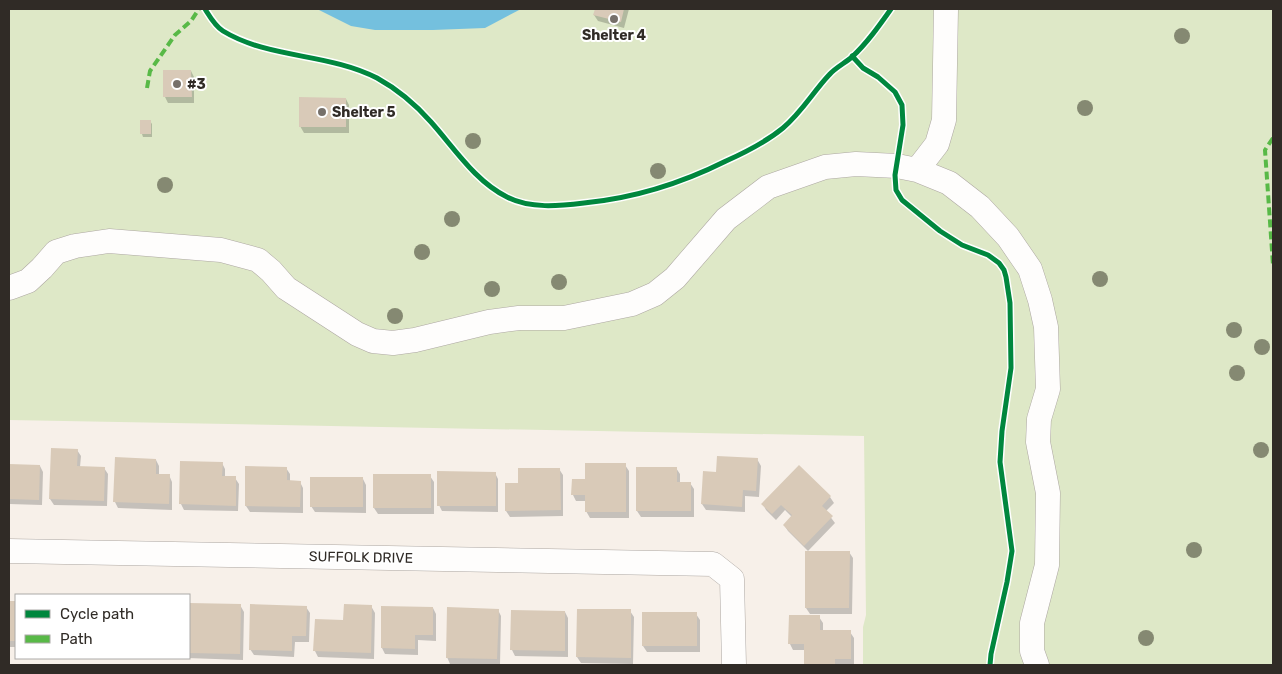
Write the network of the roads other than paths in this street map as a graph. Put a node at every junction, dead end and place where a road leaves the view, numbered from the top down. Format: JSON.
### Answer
{"nodes":[{"id":1,"x":946,"y":9,"type":"edge"},
{"id":2,"x":917,"y":170,"type":"junction"},
{"id":3,"x":9,"y":288,"type":"edge"},
{"id":4,"x":9,"y":551,"type":"edge"},
{"id":5,"x":734,"y":665,"type":"edge"},
{"id":6,"x":1037,"y":665,"type":"edge"}],
"edges":[{"from":1,"to":2,"type":"street"},
{"from":2,"to":3,"type":"street"},
{"from":2,"to":6,"type":"street"},
{"from":4,"to":5,"type":"street","name":"SUFFOLK DRIVE"}]}
